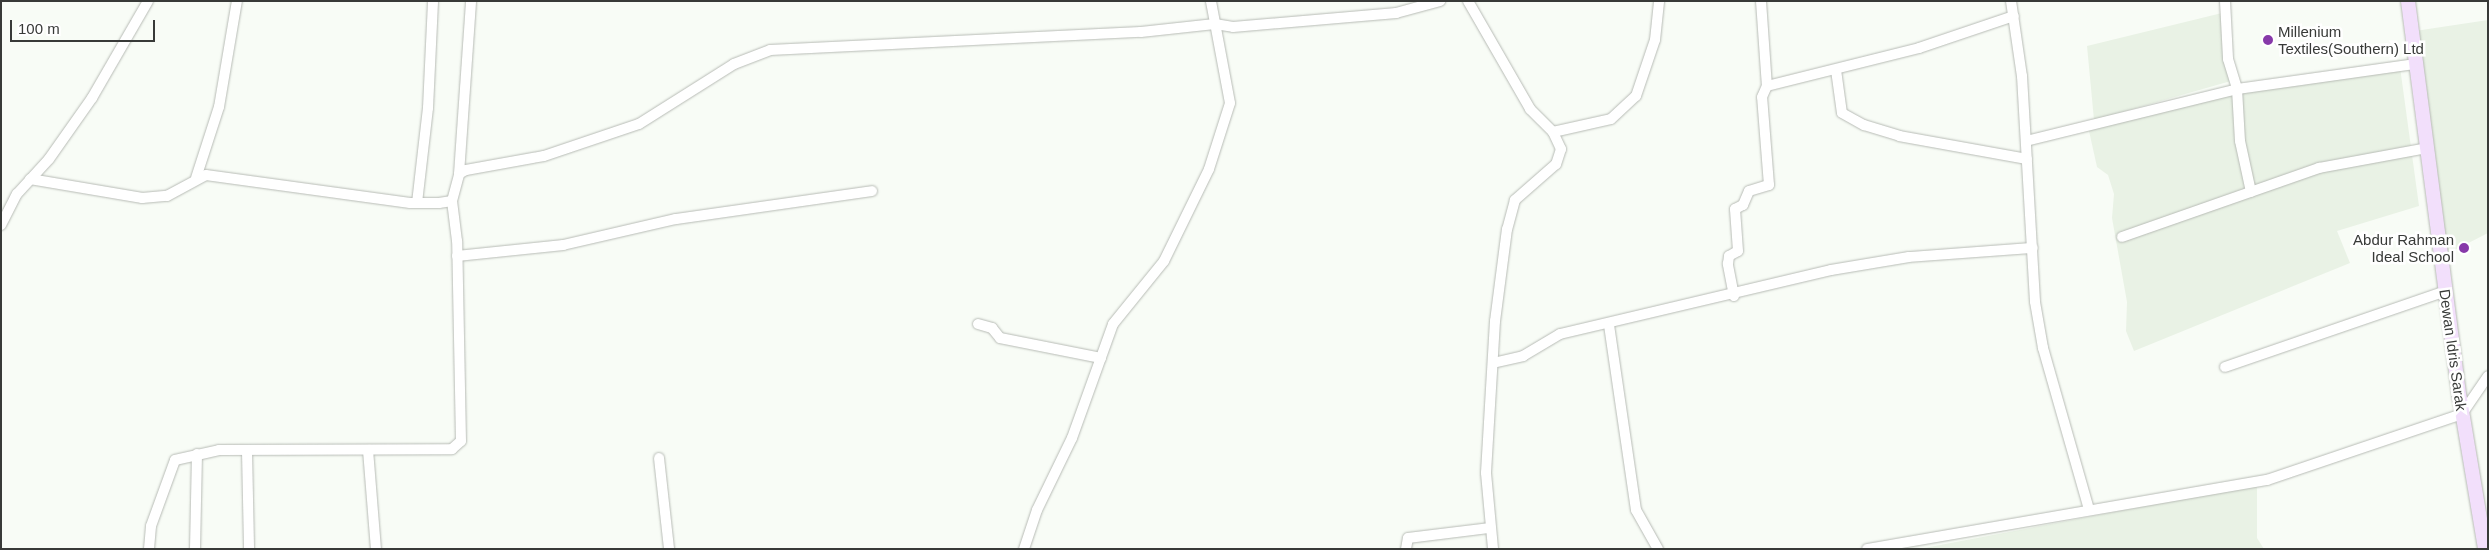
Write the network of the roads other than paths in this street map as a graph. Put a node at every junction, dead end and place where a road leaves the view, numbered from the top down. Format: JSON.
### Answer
{"nodes":[{"id":1,"x":148,"y":1,"type":"edge"},
{"id":2,"x":236,"y":1,"type":"edge"},
{"id":3,"x":433,"y":1,"type":"edge"},
{"id":4,"x":471,"y":1,"type":"edge"},
{"id":5,"x":1211,"y":1,"type":"edge"},
{"id":6,"x":1440,"y":1,"type":"edge"},
{"id":7,"x":1468,"y":1,"type":"edge"},
{"id":8,"x":1659,"y":1,"type":"edge"},
{"id":9,"x":1762,"y":1,"type":"edge"},
{"id":10,"x":2011,"y":1,"type":"edge"},
{"id":11,"x":2225,"y":1,"type":"edge"},
{"id":12,"x":2408,"y":1,"type":"edge"},
{"id":13,"x":2014,"y":16,"type":"junction"},
{"id":14,"x":1215,"y":24,"type":"junction"},
{"id":15,"x":2416,"y":64,"type":"junction"},
{"id":16,"x":1836,"y":70,"type":"junction"},
{"id":17,"x":1767,"y":86,"type":"junction"},
{"id":18,"x":2237,"y":89,"type":"junction"},
{"id":19,"x":1553,"y":132,"type":"junction"},
{"id":20,"x":2026,"y":141,"type":"junction"},
{"id":21,"x":2427,"y":148,"type":"junction"},
{"id":22,"x":2027,"y":159,"type":"junction"},
{"id":23,"x":459,"y":174,"type":"junction"},
{"id":24,"x":196,"y":178,"type":"junction"},
{"id":25,"x":30,"y":179,"type":"junction"},
{"id":26,"x":872,"y":191,"type":"dead end"},
{"id":27,"x":2251,"y":192,"type":"junction"},
{"id":28,"x":452,"y":201,"type":"junction"},
{"id":29,"x":417,"y":203,"type":"junction"},
{"id":30,"x":1,"y":224,"type":"edge"},
{"id":31,"x":2122,"y":237,"type":"dead end"},
{"id":32,"x":2033,"y":248,"type":"junction"},
{"id":33,"x":457,"y":256,"type":"junction"},
{"id":34,"x":2446,"y":291,"type":"junction"},
{"id":35,"x":1734,"y":296,"type":"junction"},
{"id":36,"x":978,"y":324,"type":"dead end"},
{"id":37,"x":1609,"y":325,"type":"junction"},
{"id":38,"x":1101,"y":358,"type":"junction"},
{"id":39,"x":1493,"y":363,"type":"junction"},
{"id":40,"x":2225,"y":367,"type":"dead end"},
{"id":41,"x":2488,"y":376,"type":"edge"},
{"id":42,"x":2462,"y":414,"type":"junction"},
{"id":43,"x":248,"y":450,"type":"junction"},
{"id":44,"x":368,"y":450,"type":"junction"},
{"id":45,"x":197,"y":454,"type":"junction"},
{"id":46,"x":659,"y":458,"type":"dead end"},
{"id":47,"x":2089,"y":509,"type":"junction"},
{"id":48,"x":1490,"y":528,"type":"junction"},
{"id":49,"x":149,"y":549,"type":"edge"},
{"id":50,"x":195,"y":549,"type":"edge"},
{"id":51,"x":249,"y":549,"type":"edge"},
{"id":52,"x":376,"y":549,"type":"edge"},
{"id":53,"x":669,"y":549,"type":"edge"},
{"id":54,"x":1024,"y":549,"type":"edge"},
{"id":55,"x":1406,"y":549,"type":"edge"},
{"id":56,"x":1493,"y":549,"type":"edge"},
{"id":57,"x":1658,"y":549,"type":"edge"},
{"id":58,"x":1868,"y":549,"type":"edge"},
{"id":59,"x":2485,"y":549,"type":"edge"}],
"edges":[{"from":1,"to":25,"type":"street"},
{"from":2,"to":24,"type":"street"},
{"from":3,"to":29,"type":"street"},
{"from":4,"to":23,"type":"street"},
{"from":5,"to":14,"type":"street"},
{"from":6,"to":14,"type":"street"},
{"from":7,"to":19,"type":"street"},
{"from":8,"to":19,"type":"street"},
{"from":9,"to":17,"type":"street"},
{"from":10,"to":13,"type":"street"},
{"from":11,"to":18,"type":"street"},
{"from":12,"to":15,"type":"main road","name":"Dewan Idris Sarak"},
{"from":13,"to":16,"type":"street"},
{"from":13,"to":20,"type":"street"},
{"from":14,"to":23,"type":"street"},
{"from":14,"to":38,"type":"street"},
{"from":15,"to":18,"type":"street"},
{"from":15,"to":21,"type":"main road","name":"Dewan Idris Sarak"},
{"from":16,"to":17,"type":"street"},
{"from":16,"to":22,"type":"street"},
{"from":17,"to":35,"type":"street"},
{"from":18,"to":20,"type":"street"},
{"from":18,"to":27,"type":"street"},
{"from":19,"to":39,"type":"street"},
{"from":20,"to":22,"type":"street"},
{"from":21,"to":27,"type":"street"},
{"from":21,"to":34,"type":"main road","name":"Dewan Idris Sarak"},
{"from":22,"to":32,"type":"street"},
{"from":23,"to":28,"type":"street"},
{"from":24,"to":25,"type":"street"},
{"from":24,"to":29,"type":"street"},
{"from":25,"to":30,"type":"street"},
{"from":26,"to":33,"type":"street"},
{"from":27,"to":31,"type":"street"},
{"from":28,"to":29,"type":"street"},
{"from":28,"to":33,"type":"street"},
{"from":32,"to":35,"type":"street"},
{"from":32,"to":47,"type":"street"},
{"from":33,"to":44,"type":"street"},
{"from":34,"to":40,"type":"street"},
{"from":34,"to":42,"type":"main road","name":"Dewan Idris Sarak"},
{"from":35,"to":37,"type":"street"},
{"from":36,"to":38,"type":"street"},
{"from":37,"to":39,"type":"street"},
{"from":37,"to":57,"type":"street"},
{"from":38,"to":54,"type":"street"},
{"from":39,"to":48,"type":"street"},
{"from":41,"to":42,"type":"street"},
{"from":42,"to":47,"type":"street"},
{"from":42,"to":59,"type":"main road","name":"Dewan Idris Sarak"},
{"from":43,"to":44,"type":"street"},
{"from":43,"to":45,"type":"street"},
{"from":43,"to":51,"type":"street"},
{"from":44,"to":52,"type":"street"},
{"from":45,"to":49,"type":"street"},
{"from":45,"to":50,"type":"street"},
{"from":46,"to":53,"type":"street"},
{"from":47,"to":58,"type":"street"},
{"from":48,"to":55,"type":"street"},
{"from":48,"to":56,"type":"street"}]}
